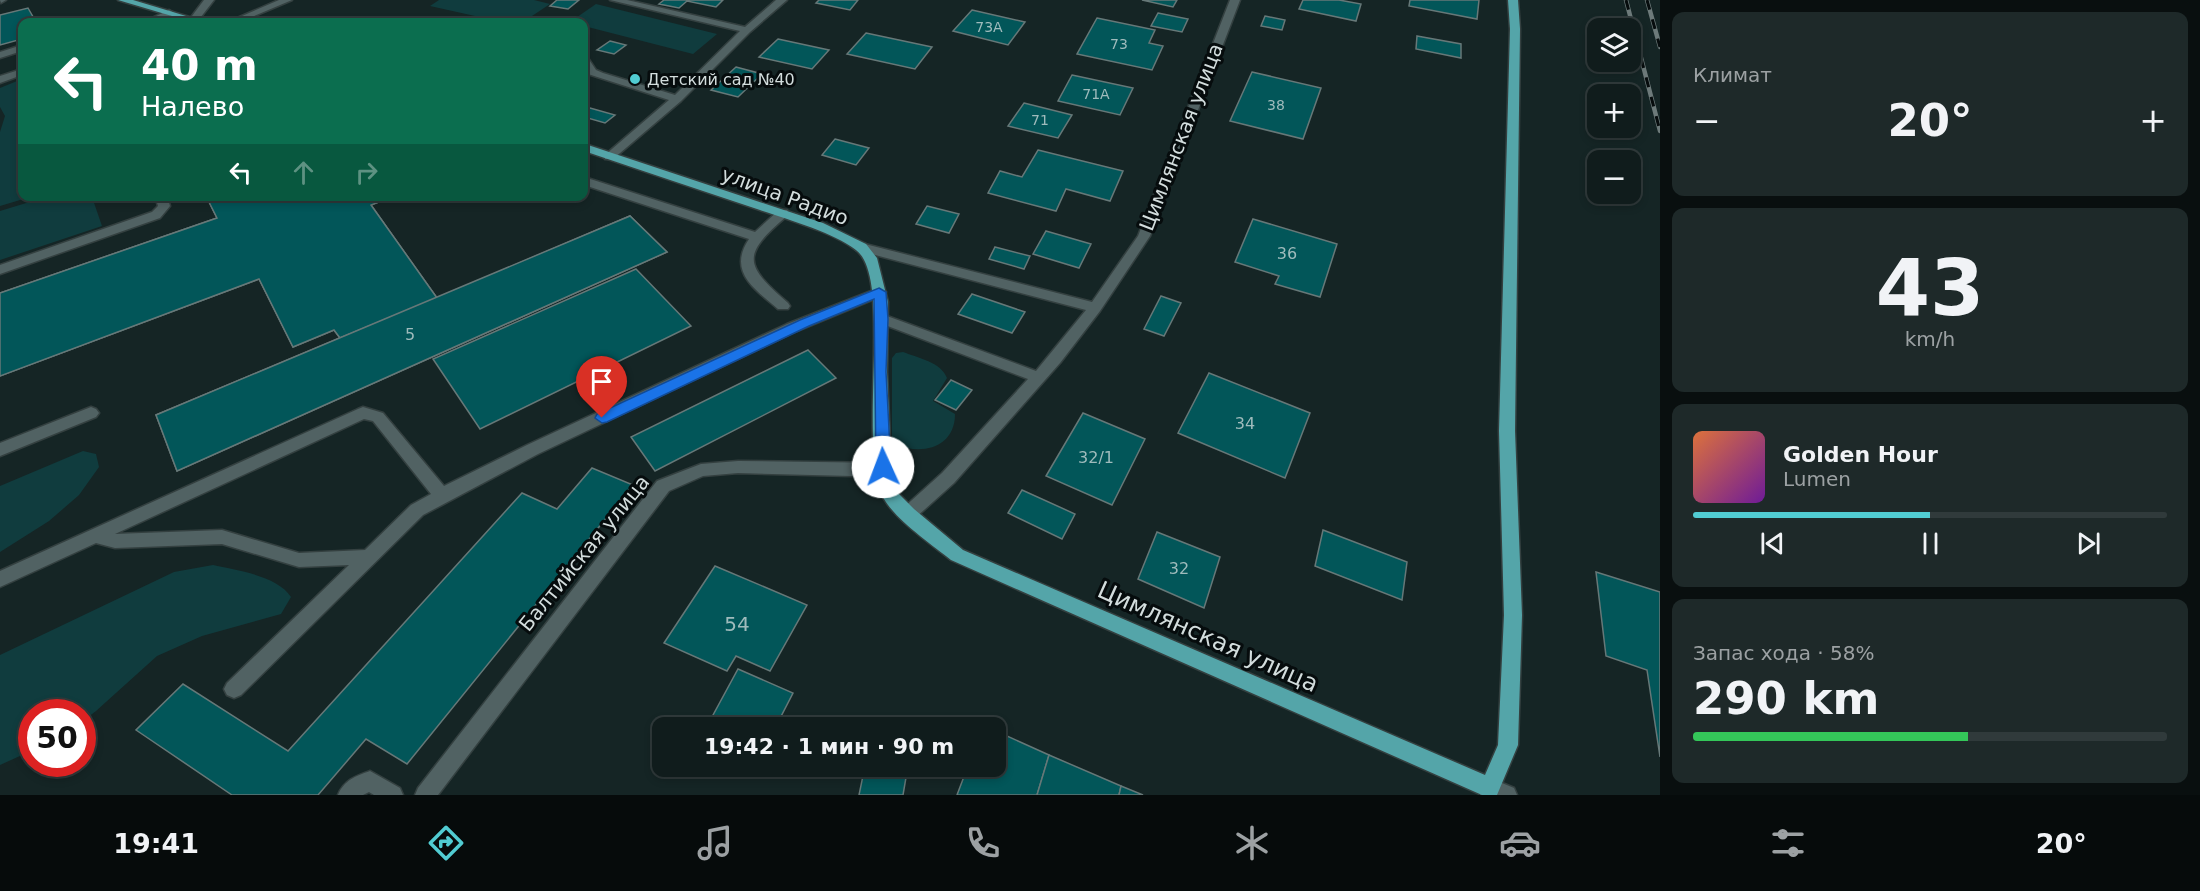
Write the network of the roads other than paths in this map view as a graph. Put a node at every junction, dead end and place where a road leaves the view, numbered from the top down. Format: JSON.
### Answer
{"nodes":[{"id":1,"x":123,"y":0,"type":"edge"},
{"id":2,"x":209,"y":0,"type":"edge"},
{"id":3,"x":287,"y":0,"type":"edge"},
{"id":4,"x":615,"y":0,"type":"edge"},
{"id":5,"x":782,"y":0,"type":"edge"},
{"id":6,"x":1235,"y":0,"type":"edge"},
{"id":7,"x":1513,"y":0,"type":"edge"},
{"id":8,"x":169,"y":13,"type":"junction"},
{"id":9,"x":157,"y":18,"type":"edge"},
{"id":10,"x":186,"y":18,"type":"edge"},
{"id":11,"x":199,"y":18,"type":"edge"},
{"id":12,"x":243,"y":18,"type":"edge"},
{"id":13,"x":747,"y":30,"type":"junction"},
{"id":14,"x":18,"y":49,"type":"edge"},
{"id":15,"x":0,"y":55,"type":"edge"},
{"id":16,"x":588,"y":66,"type":"edge"},
{"id":17,"x":18,"y":73,"type":"edge"},
{"id":18,"x":0,"y":80,"type":"edge"},
{"id":19,"x":677,"y":99,"type":"junction"},
{"id":20,"x":588,"y":149,"type":"edge"},
{"id":21,"x":609,"y":157,"type":"junction"},
{"id":22,"x":588,"y":182,"type":"edge"},
{"id":23,"x":162,"y":201,"type":"edge"},
{"id":24,"x":783,"y":213,"type":"junction"},
{"id":25,"x":756,"y":237,"type":"junction"},
{"id":26,"x":861,"y":247,"type":"junction"},
{"id":27,"x":0,"y":270,"type":"edge"},
{"id":28,"x":879,"y":292,"type":"junction"},
{"id":29,"x":783,"y":306,"type":"dead end"},
{"id":30,"x":1095,"y":308,"type":"junction"},
{"id":31,"x":882,"y":319,"type":"junction"},
{"id":32,"x":1037,"y":377,"type":"junction"},
{"id":33,"x":91,"y":413,"type":"dead end"},
{"id":34,"x":0,"y":450,"type":"edge"},
{"id":35,"x":883,"y":467,"type":"junction"},
{"id":36,"x":442,"y":495,"type":"junction"},
{"id":37,"x":908,"y":514,"type":"junction"},
{"id":38,"x":96,"y":534,"type":"junction"},
{"id":39,"x":367,"y":557,"type":"junction"},
{"id":40,"x":0,"y":579,"type":"edge"},
{"id":41,"x":234,"y":689,"type":"dead end"},
{"id":42,"x":1496,"y":793,"type":"edge"},
{"id":43,"x":348,"y":795,"type":"edge"},
{"id":44,"x":393,"y":795,"type":"edge"},
{"id":45,"x":425,"y":795,"type":"edge"}],
"edges":[{"from":1,"to":8,"type":"main road"},
{"from":2,"to":11,"type":"street"},
{"from":3,"to":12,"type":"street"},
{"from":4,"to":13,"type":"street"},
{"from":5,"to":13,"type":"street"},
{"from":6,"to":30,"type":"street","name":"Цимлянская улица"},
{"from":7,"to":42,"type":"main road"},
{"from":8,"to":9,"type":"street"},
{"from":8,"to":10,"type":"main road"},
{"from":13,"to":19,"type":"street"},
{"from":14,"to":15,"type":"street"},
{"from":16,"to":19,"type":"street"},
{"from":17,"to":18,"type":"street"},
{"from":19,"to":21,"type":"street"},
{"from":20,"to":21,"type":"main road","name":"улица Радио"},
{"from":21,"to":24,"type":"main road","name":"улица Радио"},
{"from":22,"to":25,"type":"street"},
{"from":23,"to":27,"type":"street"},
{"from":24,"to":25,"type":"street"},
{"from":24,"to":26,"type":"main road","name":"улица Радио"},
{"from":25,"to":29,"type":"street"},
{"from":26,"to":28,"type":"main road","name":"улица Радио"},
{"from":26,"to":30,"type":"street"},
{"from":28,"to":31,"type":"main road","name":"улица Радио"},
{"from":28,"to":36,"type":"street"},
{"from":30,"to":32,"type":"street","name":"Цимлянская улица"},
{"from":31,"to":32,"type":"street"},
{"from":31,"to":35,"type":"main road","name":"улица Радио"},
{"from":32,"to":37,"type":"street","name":"Цимлянская улица"},
{"from":33,"to":34,"type":"street"},
{"from":35,"to":37,"type":"main road","name":"Цимлянская улица"},
{"from":35,"to":45,"type":"street","name":"Балтийская улица"},
{"from":36,"to":38,"type":"street"},
{"from":36,"to":39,"type":"street"},
{"from":37,"to":42,"type":"main road","name":"Цимлянская улица"},
{"from":38,"to":39,"type":"street"},
{"from":38,"to":40,"type":"street"},
{"from":39,"to":41,"type":"street"},
{"from":43,"to":44,"type":"street"}]}
